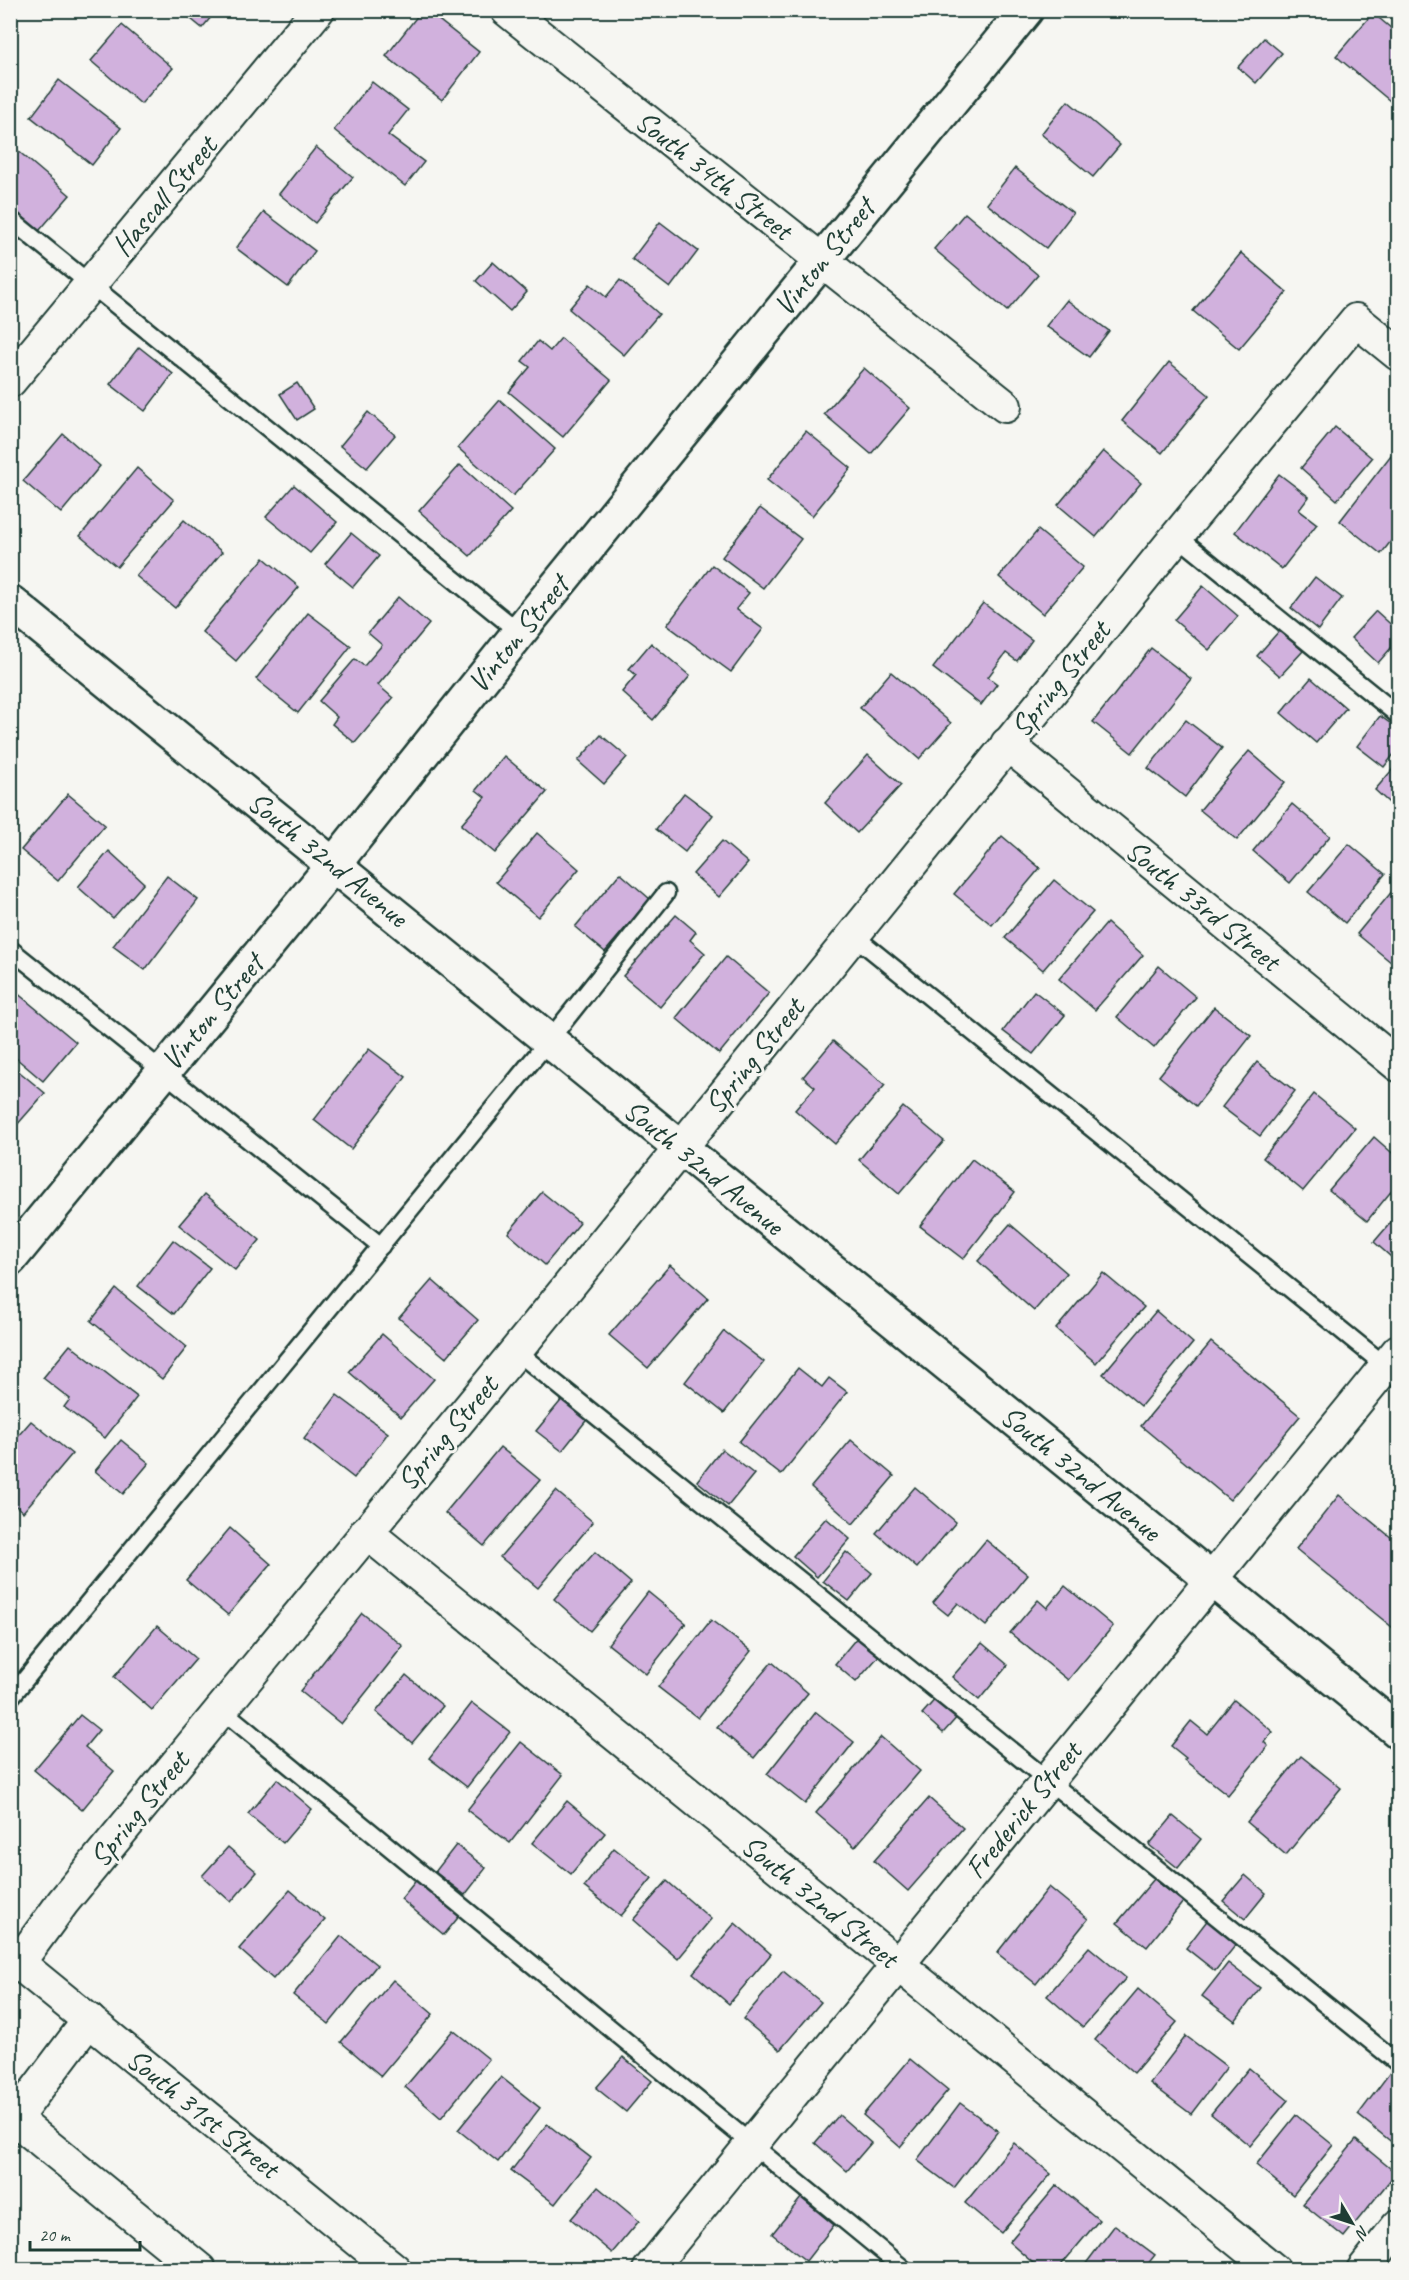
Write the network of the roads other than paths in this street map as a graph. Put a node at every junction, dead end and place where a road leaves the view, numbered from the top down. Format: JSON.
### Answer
{"nodes":[{"id":1,"x":318,"y":10,"type":"edge"},
{"id":2,"x":507,"y":10,"type":"edge"},
{"id":3,"x":1026,"y":10,"type":"edge"},
{"id":4,"x":10,"y":219,"type":"edge"},
{"id":5,"x":822,"y":261,"type":"junction"},
{"id":6,"x":91,"y":285,"type":"junction"},
{"id":7,"x":1398,"y":354,"type":"edge"},
{"id":8,"x":10,"y":381,"type":"edge"},
{"id":9,"x":1005,"y":406,"type":"dead end"},
{"id":10,"x":1178,"y":536,"type":"junction"},
{"id":11,"x":10,"y":602,"type":"edge"},
{"id":12,"x":519,"y":632,"type":"junction"},
{"id":13,"x":1398,"y":715,"type":"edge"},
{"id":14,"x":1007,"y":744,"type":"junction"},
{"id":15,"x":334,"y":864,"type":"junction"},
{"id":16,"x":666,"y":893,"type":"dead end"},
{"id":17,"x":853,"y":935,"type":"junction"},
{"id":18,"x":10,"y":949,"type":"edge"},
{"id":19,"x":550,"y":1039,"type":"junction"},
{"id":20,"x":1398,"y":1065,"type":"edge"},
{"id":21,"x":162,"y":1072,"type":"junction"},
{"id":22,"x":680,"y":1147,"type":"junction"},
{"id":23,"x":381,"y":1246,"type":"junction"},
{"id":24,"x":10,"y":1259,"type":"edge"},
{"id":25,"x":516,"y":1351,"type":"junction"},
{"id":26,"x":1394,"y":1364,"type":"edge"},
{"id":27,"x":366,"y":1532,"type":"junction"},
{"id":28,"x":1212,"y":1579,"type":"junction"},
{"id":29,"x":10,"y":1698,"type":"edge"},
{"id":30,"x":221,"y":1709,"type":"junction"},
{"id":31,"x":1398,"y":1731,"type":"edge"},
{"id":32,"x":1048,"y":1780,"type":"junction"},
{"id":33,"x":15,"y":1959,"type":"edge"},
{"id":34,"x":898,"y":1964,"type":"junction"},
{"id":35,"x":89,"y":2020,"type":"junction"},
{"id":36,"x":1398,"y":2063,"type":"edge"},
{"id":37,"x":12,"y":2119,"type":"edge"},
{"id":38,"x":752,"y":2146,"type":"junction"},
{"id":39,"x":1398,"y":2226,"type":"edge"},
{"id":40,"x":200,"y":2270,"type":"edge"},
{"id":41,"x":395,"y":2270,"type":"edge"},
{"id":42,"x":649,"y":2270,"type":"edge"},
{"id":43,"x":905,"y":2270,"type":"edge"},
{"id":44,"x":1274,"y":2270,"type":"edge"},
{"id":45,"x":1363,"y":2270,"type":"edge"}],
"edges":[{"from":1,"to":6,"type":"street","name":"Hascall Street"},
{"from":2,"to":5,"type":"street","name":"South 34th Street"},
{"from":3,"to":5,"type":"street","name":"Vinton Street"},
{"from":4,"to":6,"type":"lane"},
{"from":5,"to":9,"type":"street","name":"South 34th Street"},
{"from":5,"to":12,"type":"street","name":"Vinton Street"},
{"from":6,"to":8,"type":"street","name":"Hascall Street"},
{"from":6,"to":12,"type":"lane"},
{"from":7,"to":10,"type":"street","name":"Spring Street"},
{"from":10,"to":13,"type":"lane"},
{"from":10,"to":14,"type":"street","name":"Spring Street"},
{"from":11,"to":15,"type":"street","name":"South 32nd Avenue"},
{"from":12,"to":15,"type":"street","name":"Vinton Street"},
{"from":14,"to":17,"type":"street","name":"Spring Street"},
{"from":14,"to":20,"type":"street","name":"South 33rd Street"},
{"from":15,"to":19,"type":"street","name":"South 32nd Avenue"},
{"from":15,"to":21,"type":"street","name":"Vinton Street"},
{"from":16,"to":19,"type":"lane"},
{"from":17,"to":22,"type":"street","name":"Spring Street"},
{"from":17,"to":26,"type":"lane"},
{"from":18,"to":21,"type":"lane"},
{"from":19,"to":22,"type":"street","name":"South 32nd Avenue"},
{"from":19,"to":23,"type":"lane"},
{"from":21,"to":23,"type":"lane"},
{"from":21,"to":24,"type":"street","name":"Vinton Street"},
{"from":22,"to":25,"type":"street","name":"Spring Street"},
{"from":22,"to":28,"type":"street","name":"South 32nd Avenue"},
{"from":23,"to":29,"type":"lane"},
{"from":25,"to":27,"type":"street","name":"Spring Street"},
{"from":25,"to":32,"type":"lane"},
{"from":26,"to":28,"type":"street","name":"Frederick Street"},
{"from":27,"to":30,"type":"street","name":"Spring Street"},
{"from":27,"to":34,"type":"street","name":"South 32nd Street"},
{"from":28,"to":31,"type":"street","name":"South 32nd Avenue"},
{"from":28,"to":32,"type":"street","name":"Frederick Street"},
{"from":30,"to":33,"type":"street","name":"Spring Street"},
{"from":30,"to":38,"type":"lane"},
{"from":32,"to":34,"type":"street","name":"Frederick Street"},
{"from":32,"to":36,"type":"lane"},
{"from":33,"to":35,"type":"street","name":"South 31st Street"},
{"from":34,"to":38,"type":"street","name":"Frederick Street"},
{"from":34,"to":44,"type":"street","name":"South 32nd Street"},
{"from":35,"to":37,"type":"street"},
{"from":35,"to":41,"type":"street","name":"South 31st Street"},
{"from":37,"to":40,"type":"street"},
{"from":38,"to":42,"type":"street","name":"Frederick Street"},
{"from":38,"to":43,"type":"lane"},
{"from":39,"to":45,"type":"street"}]}
